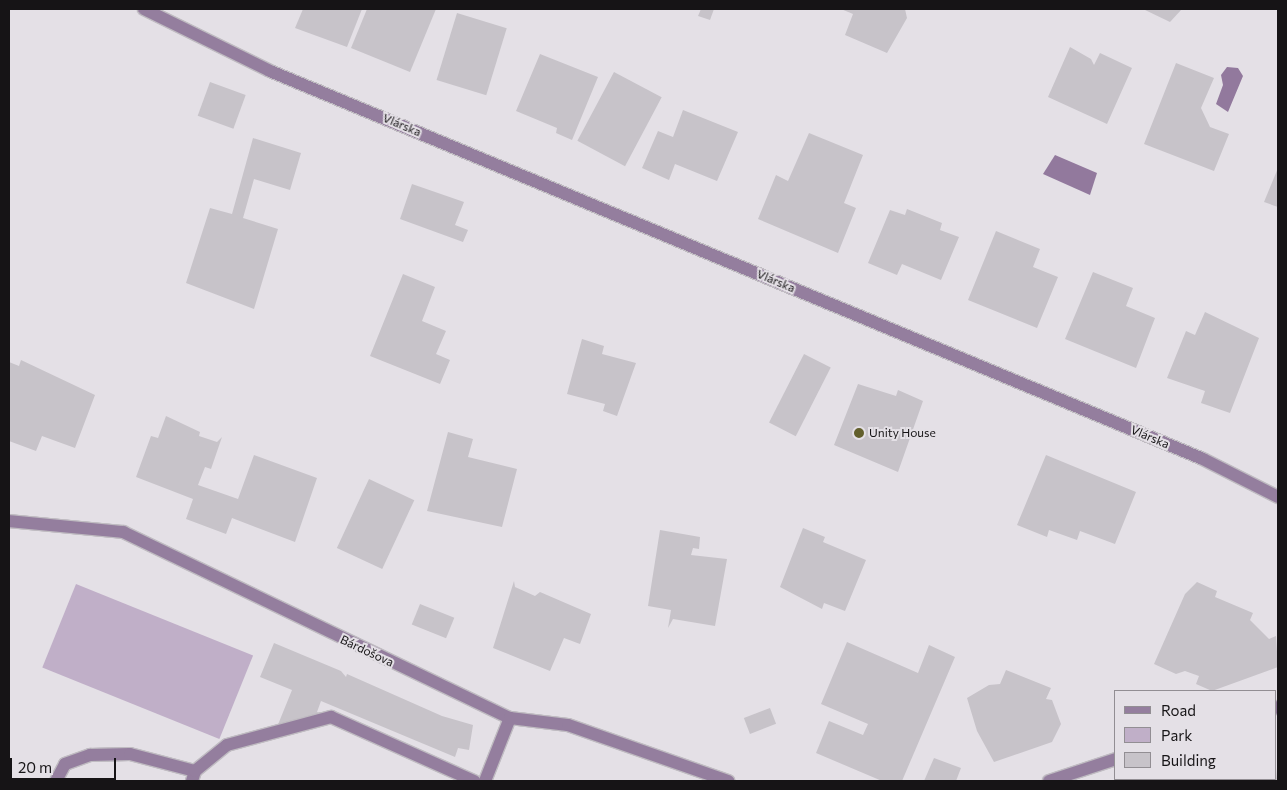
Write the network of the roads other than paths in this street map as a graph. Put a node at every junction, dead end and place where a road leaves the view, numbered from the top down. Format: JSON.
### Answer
{"nodes":[{"id":1,"x":144,"y":9,"type":"edge"},
{"id":2,"x":1278,"y":497,"type":"edge"},
{"id":3,"x":9,"y":521,"type":"edge"},
{"id":4,"x":510,"y":718,"type":"junction"},
{"id":5,"x":1114,"y":760,"type":"edge"},
{"id":6,"x":194,"y":776,"type":"edge"},
{"id":7,"x":56,"y":781,"type":"edge"},
{"id":8,"x":474,"y":781,"type":"edge"},
{"id":9,"x":485,"y":781,"type":"edge"},
{"id":10,"x":728,"y":781,"type":"edge"},
{"id":11,"x":1048,"y":781,"type":"edge"}],
"edges":[{"from":1,"to":2,"type":"street","name":"Vlárska"},
{"from":3,"to":4,"type":"street","name":"Bárdošova"},
{"from":4,"to":9,"type":"street"},
{"from":4,"to":10,"type":"street","name":"Bárdošova"},
{"from":5,"to":11,"type":"street"},
{"from":6,"to":7,"type":"street"},
{"from":6,"to":8,"type":"street"}]}
